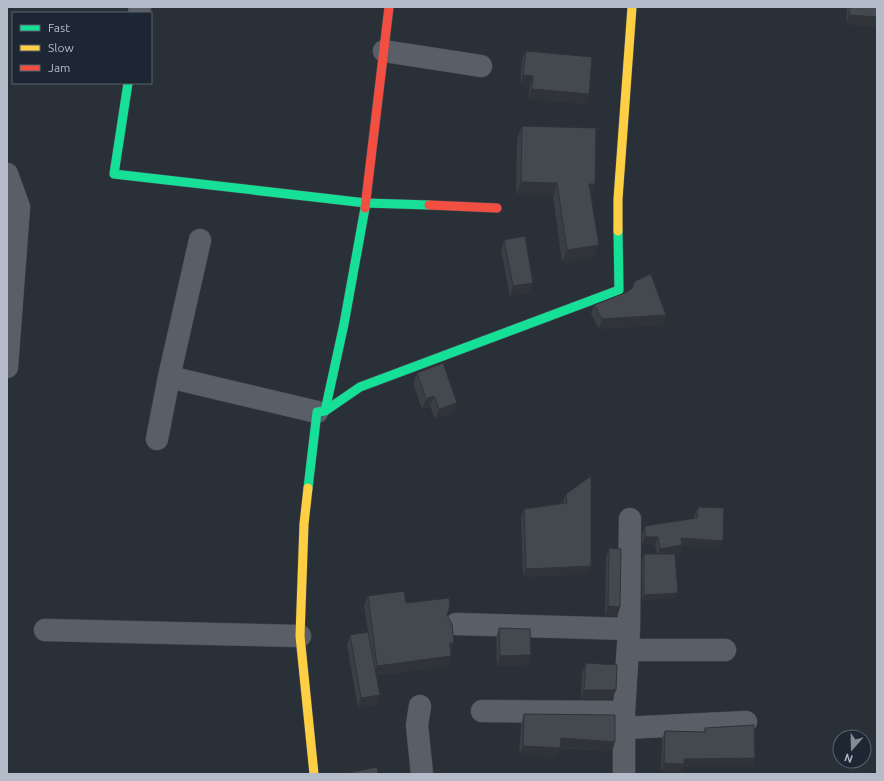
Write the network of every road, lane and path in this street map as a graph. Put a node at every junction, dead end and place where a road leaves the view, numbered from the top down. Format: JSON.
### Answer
{"nodes":[{"id":1,"x":389,"y":7,"type":"edge"},
{"id":2,"x":632,"y":7,"type":"edge"},
{"id":3,"x":384,"y":51,"type":"junction"},
{"id":4,"x":481,"y":66,"type":"dead end"},
{"id":5,"x":128,"y":84,"type":"edge"},
{"id":6,"x":8,"y":181,"type":"edge"},
{"id":7,"x":366,"y":203,"type":"junction"},
{"id":8,"x":497,"y":208,"type":"dead end"},
{"id":9,"x":200,"y":240,"type":"dead end"},
{"id":10,"x":7,"y":367,"type":"edge"},
{"id":11,"x":169,"y":377,"type":"junction"},
{"id":12,"x":321,"y":411,"type":"junction"},
{"id":13,"x":157,"y":439,"type":"dead end"},
{"id":14,"x":630,"y":520,"type":"dead end"},
{"id":15,"x":456,"y":624,"type":"dead end"},
{"id":16,"x":45,"y":630,"type":"dead end"},
{"id":17,"x":300,"y":636,"type":"junction"},
{"id":18,"x":629,"y":640,"type":"junction"},
{"id":19,"x":725,"y":650,"type":"dead end"},
{"id":20,"x":420,"y":706,"type":"dead end"},
{"id":21,"x":482,"y":711,"type":"dead end"},
{"id":22,"x":624,"y":720,"type":"junction"},
{"id":23,"x":746,"y":722,"type":"dead end"},
{"id":24,"x":314,"y":774,"type":"edge"},
{"id":25,"x":422,"y":774,"type":"edge"},
{"id":26,"x":624,"y":774,"type":"edge"}],
"edges":[{"from":1,"to":3,"type":"street"},
{"from":2,"to":12,"type":"street"},
{"from":3,"to":4,"type":"street"},
{"from":3,"to":7,"type":"street"},
{"from":5,"to":7,"type":"street"},
{"from":6,"to":10,"type":"street"},
{"from":7,"to":8,"type":"street"},
{"from":7,"to":12,"type":"street"},
{"from":9,"to":11,"type":"street"},
{"from":11,"to":12,"type":"street"},
{"from":11,"to":13,"type":"street"},
{"from":12,"to":17,"type":"street"},
{"from":14,"to":18,"type":"street"},
{"from":15,"to":18,"type":"street"},
{"from":16,"to":17,"type":"street"},
{"from":17,"to":24,"type":"street"},
{"from":18,"to":19,"type":"street"},
{"from":18,"to":22,"type":"street"},
{"from":20,"to":25,"type":"street"},
{"from":21,"to":22,"type":"street"},
{"from":22,"to":23,"type":"street"},
{"from":22,"to":26,"type":"street"}]}
